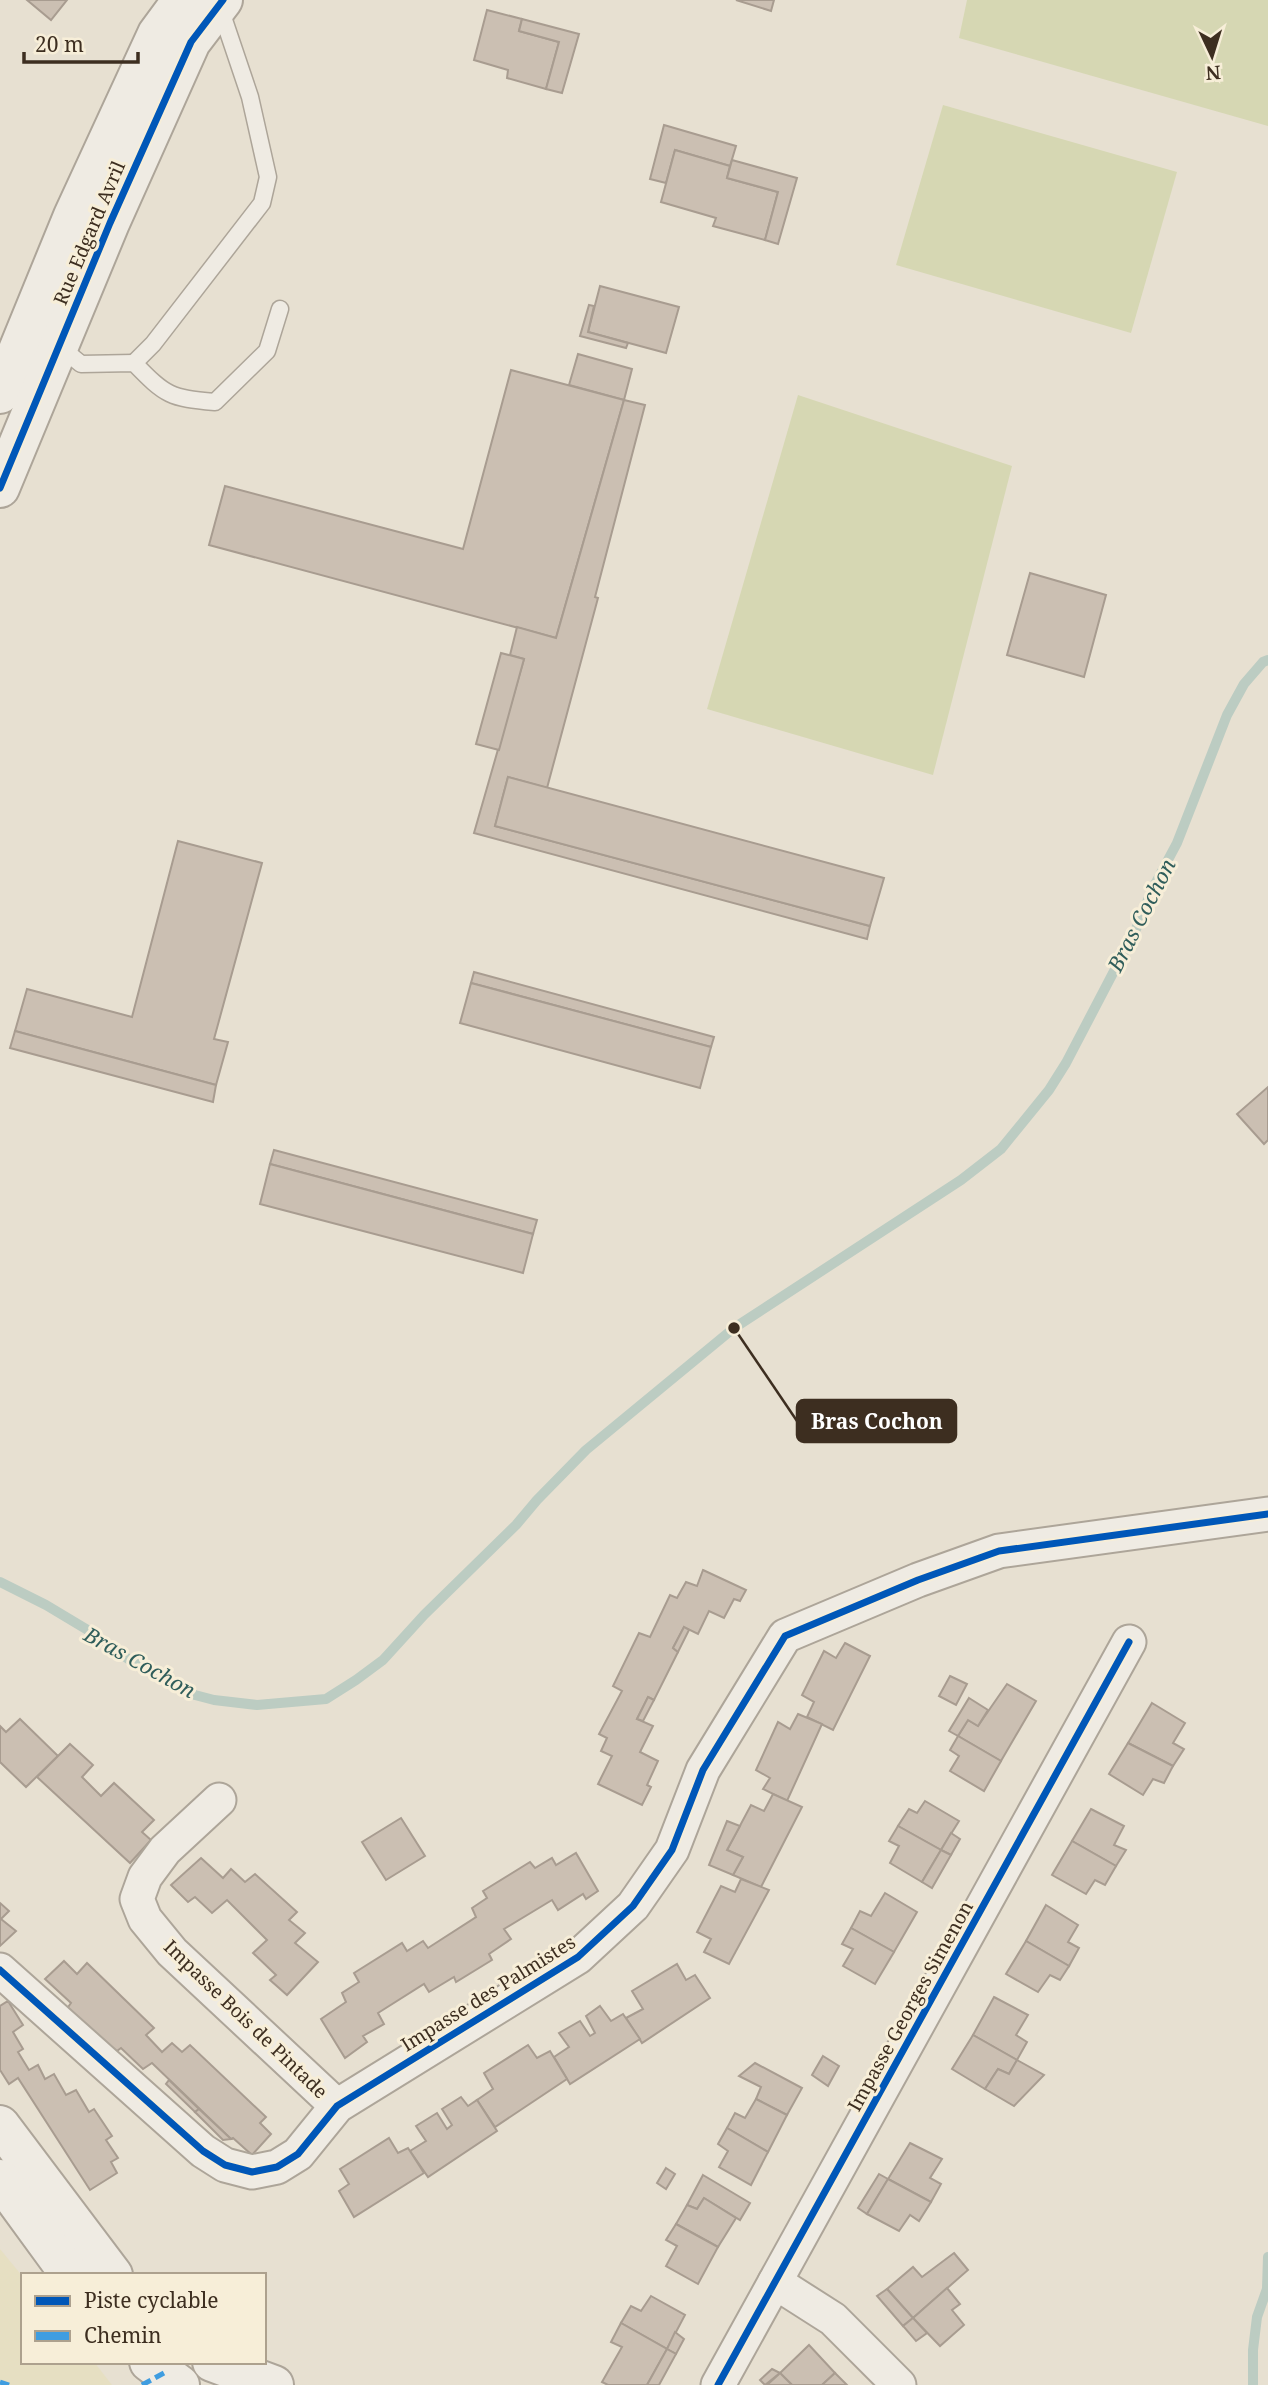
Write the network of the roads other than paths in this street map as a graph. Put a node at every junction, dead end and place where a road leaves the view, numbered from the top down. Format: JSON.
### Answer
{"nodes":[{"id":1,"x":182,"y":0,"type":"edge"},
{"id":2,"x":221,"y":3,"type":"edge"},
{"id":3,"x":280,"y":309,"type":"dead end"},
{"id":4,"x":59,"y":346,"type":"junction"},
{"id":5,"x":134,"y":363,"type":"junction"},
{"id":6,"x":0,"y":394,"type":"edge"},
{"id":7,"x":0,"y":488,"type":"edge"},
{"id":8,"x":1268,"y":1514,"type":"edge"},
{"id":9,"x":1129,"y":1642,"type":"dead end"},
{"id":10,"x":219,"y":1800,"type":"dead end"},
{"id":11,"x":0,"y":1970,"type":"edge"},
{"id":12,"x":337,"y":2106,"type":"junction"},
{"id":13,"x":0,"y":2125,"type":"edge"},
{"id":14,"x":0,"y":2179,"type":"edge"},
{"id":15,"x":69,"y":2273,"type":"edge"},
{"id":16,"x":111,"y":2273,"type":"edge"},
{"id":17,"x":775,"y":2282,"type":"junction"},
{"id":18,"x":152,"y":2364,"type":"edge"},
{"id":19,"x":217,"y":2364,"type":"edge"},
{"id":20,"x":180,"y":2385,"type":"edge"},
{"id":21,"x":274,"y":2385,"type":"edge"},
{"id":22,"x":718,"y":2385,"type":"edge"},
{"id":23,"x":899,"y":2385,"type":"edge"}],
"edges":[{"from":1,"to":6,"type":"street","name":"Rue Edgard Avril"},
{"from":2,"to":4,"type":"street","name":"Rue Edgard Avril"},
{"from":2,"to":5,"type":"lane"},
{"from":3,"to":5,"type":"lane"},
{"from":4,"to":5,"type":"lane"},
{"from":4,"to":7,"type":"street","name":"Rue Edgard Avril"},
{"from":8,"to":12,"type":"street","name":"Impasse des Palmistes"},
{"from":9,"to":17,"type":"street","name":"Impasse Georges Simenon"},
{"from":10,"to":12,"type":"street","name":"Impasse Bois de Pintade"},
{"from":11,"to":12,"type":"street","name":"Impasse des Palmistes"},
{"from":13,"to":16,"type":"street"},
{"from":14,"to":15,"type":"street"},
{"from":17,"to":22,"type":"street","name":"Impasse Georges Simenon"},
{"from":17,"to":23,"type":"street"},
{"from":18,"to":20,"type":"street"},
{"from":19,"to":21,"type":"street"}]}
